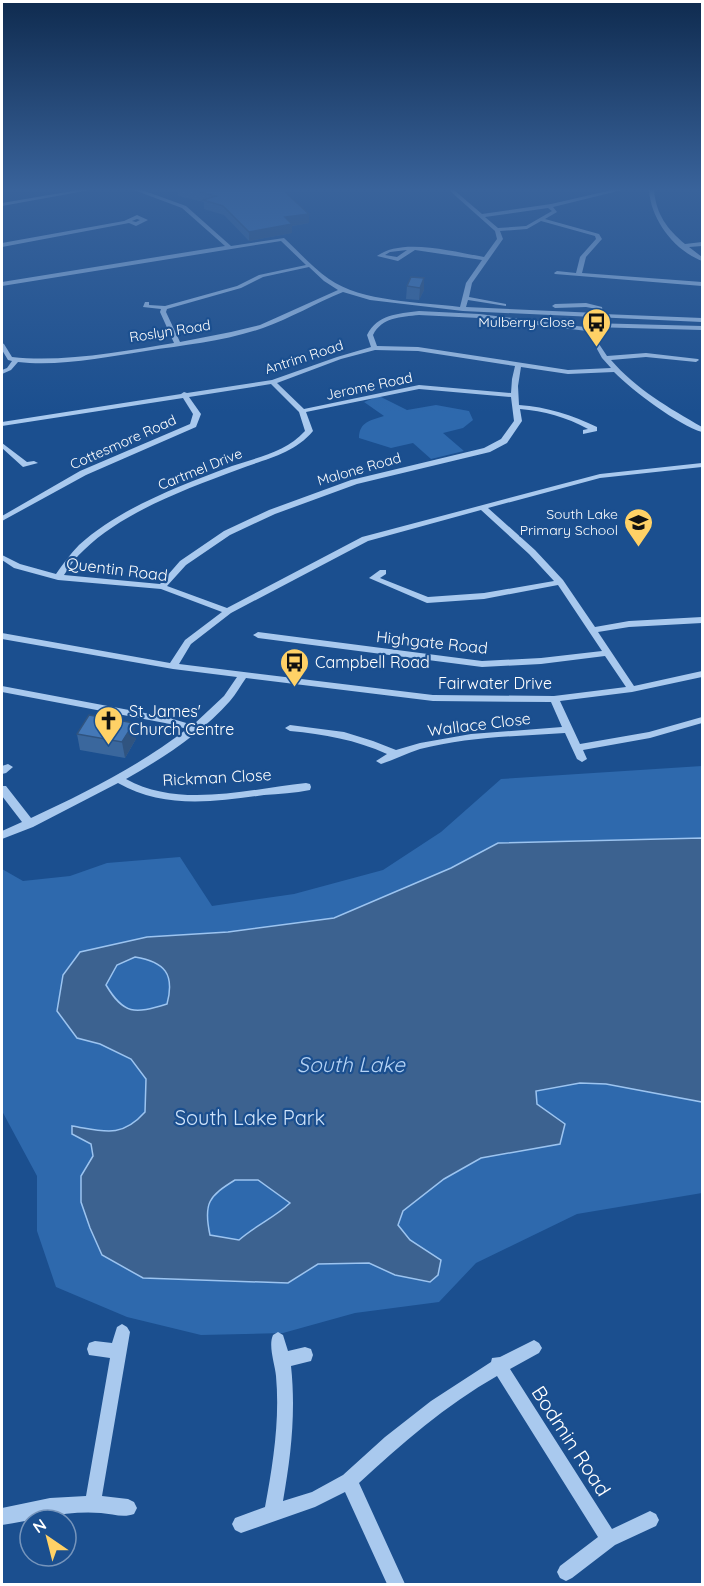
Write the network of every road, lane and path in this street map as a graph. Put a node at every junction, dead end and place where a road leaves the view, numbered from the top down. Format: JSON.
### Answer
{"nodes":[{"id":1,"x":125,"y":264,"type":"edge"},
{"id":2,"x":482,"y":264,"type":"edge"},
{"id":3,"x":582,"y":264,"type":"edge"},
{"id":4,"x":308,"y":266,"type":"joint"},
{"id":5,"x":556,"y":273,"type":"dead end"},
{"id":6,"x":579,"y":274,"type":"junction"},
{"id":7,"x":2,"y":284,"type":"edge"},
{"id":8,"x":702,"y":284,"type":"edge"},
{"id":9,"x":343,"y":290,"type":"junction"},
{"id":10,"x":466,"y":298,"type":"junction"},
{"id":11,"x":144,"y":306,"type":"dead end"},
{"id":12,"x":165,"y":308,"type":"junction"},
{"id":13,"x":463,"y":309,"type":"junction"},
{"id":14,"x":600,"y":315,"type":"junction"},
{"id":15,"x":585,"y":316,"type":"junction"},
{"id":16,"x":702,"y":320,"type":"edge"},
{"id":17,"x":588,"y":327,"type":"junction"},
{"id":18,"x":702,"y":328,"type":"edge"},
{"id":19,"x":177,"y":342,"type":"junction"},
{"id":20,"x":2,"y":345,"type":"edge"},
{"id":21,"x":375,"y":348,"type":"junction"},
{"id":22,"x":693,"y":357,"type":"dead end"},
{"id":23,"x":605,"y":358,"type":"junction"},
{"id":24,"x":15,"y":361,"type":"junction"},
{"id":25,"x":519,"y":364,"type":"junction"},
{"id":26,"x":615,"y":370,"type":"junction"},
{"id":27,"x":2,"y":372,"type":"edge"},
{"id":28,"x":273,"y":382,"type":"junction"},
{"id":29,"x":184,"y":394,"type":"junction"},
{"id":30,"x":512,"y":395,"type":"junction"},
{"id":31,"x":516,"y":407,"type":"junction"},
{"id":32,"x":302,"y":411,"type":"junction"},
{"id":33,"x":2,"y":424,"type":"edge"},
{"id":34,"x":594,"y":429,"type":"dead end"},
{"id":35,"x":702,"y":430,"type":"edge"},
{"id":36,"x":2,"y":445,"type":"edge"},
{"id":37,"x":702,"y":465,"type":"edge"},
{"id":38,"x":30,"y":466,"type":"dead end"},
{"id":39,"x":482,"y":507,"type":"junction"},
{"id":40,"x":2,"y":519,"type":"edge"},
{"id":41,"x":2,"y":557,"type":"edge"},
{"id":42,"x":383,"y":573,"type":"dead end"},
{"id":43,"x":58,"y":577,"type":"junction"},
{"id":44,"x":560,"y":582,"type":"junction"},
{"id":45,"x":162,"y":587,"type":"junction"},
{"id":46,"x":228,"y":612,"type":"junction"},
{"id":47,"x":702,"y":620,"type":"edge"},
{"id":48,"x":594,"y":630,"type":"junction"},
{"id":49,"x":258,"y":635,"type":"dead end"},
{"id":50,"x":2,"y":636,"type":"edge"},
{"id":51,"x":609,"y":653,"type":"junction"},
{"id":52,"x":173,"y":666,"type":"junction"},
{"id":53,"x":244,"y":674,"type":"junction"},
{"id":54,"x":702,"y":674,"type":"edge"},
{"id":55,"x":2,"y":689,"type":"edge"},
{"id":56,"x":632,"y":689,"type":"junction"},
{"id":57,"x":554,"y":699,"type":"junction"},
{"id":58,"x":702,"y":720,"type":"edge"},
{"id":59,"x":194,"y":728,"type":"junction"},
{"id":60,"x":290,"y":728,"type":"dead end"},
{"id":61,"x":568,"y":730,"type":"junction"},
{"id":62,"x":577,"y":748,"type":"junction"},
{"id":63,"x":394,"y":753,"type":"junction"},
{"id":64,"x":582,"y":759,"type":"dead end"},
{"id":65,"x":381,"y":761,"type":"dead end"},
{"id":66,"x":118,"y":779,"type":"junction"},
{"id":67,"x":306,"y":787,"type":"dead end"},
{"id":68,"x":2,"y":789,"type":"edge"},
{"id":69,"x":28,"y":825,"type":"junction"},
{"id":70,"x":2,"y":835,"type":"edge"},
{"id":71,"x":122,"y":1332,"type":"dead end"},
{"id":72,"x":278,"y":1340,"type":"dead end"},
{"id":73,"x":534,"y":1348,"type":"dead end"},
{"id":74,"x":95,"y":1349,"type":"dead end"},
{"id":75,"x":119,"y":1351,"type":"junction"},
{"id":76,"x":305,"y":1355,"type":"dead end"},
{"id":77,"x":283,"y":1360,"type":"junction"},
{"id":78,"x":498,"y":1365,"type":"junction"},
{"id":79,"x":349,"y":1481,"type":"junction"},
{"id":80,"x":93,"y":1502,"type":"junction"},
{"id":81,"x":128,"y":1508,"type":"dead end"},
{"id":82,"x":272,"y":1513,"type":"junction"},
{"id":83,"x":2,"y":1517,"type":"edge"},
{"id":84,"x":650,"y":1520,"type":"dead end"},
{"id":85,"x":242,"y":1524,"type":"dead end"},
{"id":86,"x":609,"y":1539,"type":"junction"},
{"id":87,"x":566,"y":1572,"type":"dead end"},
{"id":88,"x":396,"y":1584,"type":"edge"}],
"edges":[{"from":1,"to":7,"type":"street"},
{"from":2,"to":10,"type":"street"},
{"from":3,"to":6,"type":"street"},
{"from":4,"to":9,"type":"street"},
{"from":4,"to":12,"type":"street"},
{"from":5,"to":6,"type":"street"},
{"from":6,"to":8,"type":"street"},
{"from":9,"to":13,"type":"street"},
{"from":9,"to":19,"type":"street","name":"Roslyn Road"},
{"from":10,"to":13,"type":"street"},
{"from":10,"to":14,"type":"street"},
{"from":11,"to":12,"type":"street"},
{"from":12,"to":19,"type":"street"},
{"from":13,"to":15,"type":"street"},
{"from":14,"to":15,"type":"street"},
{"from":14,"to":16,"type":"street"},
{"from":15,"to":17,"type":"street"},
{"from":17,"to":18,"type":"street"},
{"from":17,"to":21,"type":"street"},
{"from":17,"to":23,"type":"street"},
{"from":19,"to":24,"type":"street","name":"Roslyn Road"},
{"from":20,"to":24,"type":"street"},
{"from":21,"to":25,"type":"street","name":"Antrim Road"},
{"from":21,"to":28,"type":"street","name":"Antrim Road"},
{"from":22,"to":23,"type":"street"},
{"from":23,"to":26,"type":"street"},
{"from":24,"to":27,"type":"street"},
{"from":25,"to":26,"type":"street","name":"Antrim Road"},
{"from":25,"to":30,"type":"street"},
{"from":26,"to":35,"type":"street"},
{"from":28,"to":29,"type":"street","name":"Antrim Road"},
{"from":28,"to":32,"type":"street"},
{"from":29,"to":33,"type":"street","name":"Antrim Road"},
{"from":29,"to":40,"type":"street","name":"Cottesmore Road"},
{"from":30,"to":31,"type":"street"},
{"from":30,"to":32,"type":"street","name":"Jerome Road"},
{"from":31,"to":34,"type":"street"},
{"from":31,"to":45,"type":"street","name":"Malone Road"},
{"from":32,"to":43,"type":"street","name":"Cartmel Drive"},
{"from":36,"to":38,"type":"street"},
{"from":37,"to":39,"type":"street"},
{"from":39,"to":44,"type":"street"},
{"from":39,"to":46,"type":"street"},
{"from":41,"to":43,"type":"street","name":"Quentin Road"},
{"from":42,"to":44,"type":"street"},
{"from":43,"to":45,"type":"street","name":"Quentin Road"},
{"from":44,"to":48,"type":"street"},
{"from":45,"to":46,"type":"street","name":"Quentin Road"},
{"from":46,"to":52,"type":"street"},
{"from":47,"to":48,"type":"street"},
{"from":48,"to":51,"type":"street"},
{"from":49,"to":51,"type":"street","name":"Highgate Road"},
{"from":50,"to":52,"type":"street","name":"Fairwater Drive"},
{"from":51,"to":56,"type":"street"},
{"from":52,"to":53,"type":"street","name":"Fairwater Drive"},
{"from":53,"to":57,"type":"street","name":"Fairwater Drive"},
{"from":53,"to":59,"type":"street"},
{"from":54,"to":56,"type":"street","name":"Fairwater Drive"},
{"from":55,"to":59,"type":"street"},
{"from":56,"to":57,"type":"street","name":"Fairwater Drive"},
{"from":57,"to":61,"type":"street"},
{"from":58,"to":62,"type":"street"},
{"from":59,"to":66,"type":"street"},
{"from":60,"to":63,"type":"street"},
{"from":61,"to":62,"type":"street"},
{"from":61,"to":63,"type":"street","name":"Wallace Close"},
{"from":62,"to":64,"type":"street"},
{"from":63,"to":65,"type":"street","name":"Wallace Close"},
{"from":66,"to":67,"type":"street","name":"Rickman Close"},
{"from":66,"to":69,"type":"street"},
{"from":68,"to":69,"type":"street"},
{"from":69,"to":70,"type":"street"},
{"from":71,"to":75,"type":"street"},
{"from":72,"to":77,"type":"street"},
{"from":73,"to":78,"type":"street"},
{"from":74,"to":75,"type":"street"},
{"from":75,"to":80,"type":"street"},
{"from":76,"to":77,"type":"street"},
{"from":77,"to":82,"type":"street"},
{"from":78,"to":79,"type":"street"},
{"from":78,"to":86,"type":"street","name":"Bodmin Road"},
{"from":79,"to":82,"type":"street"},
{"from":79,"to":88,"type":"street"},
{"from":80,"to":81,"type":"street"},
{"from":80,"to":83,"type":"street"},
{"from":82,"to":85,"type":"street"},
{"from":84,"to":86,"type":"street"},
{"from":86,"to":87,"type":"street"}]}
